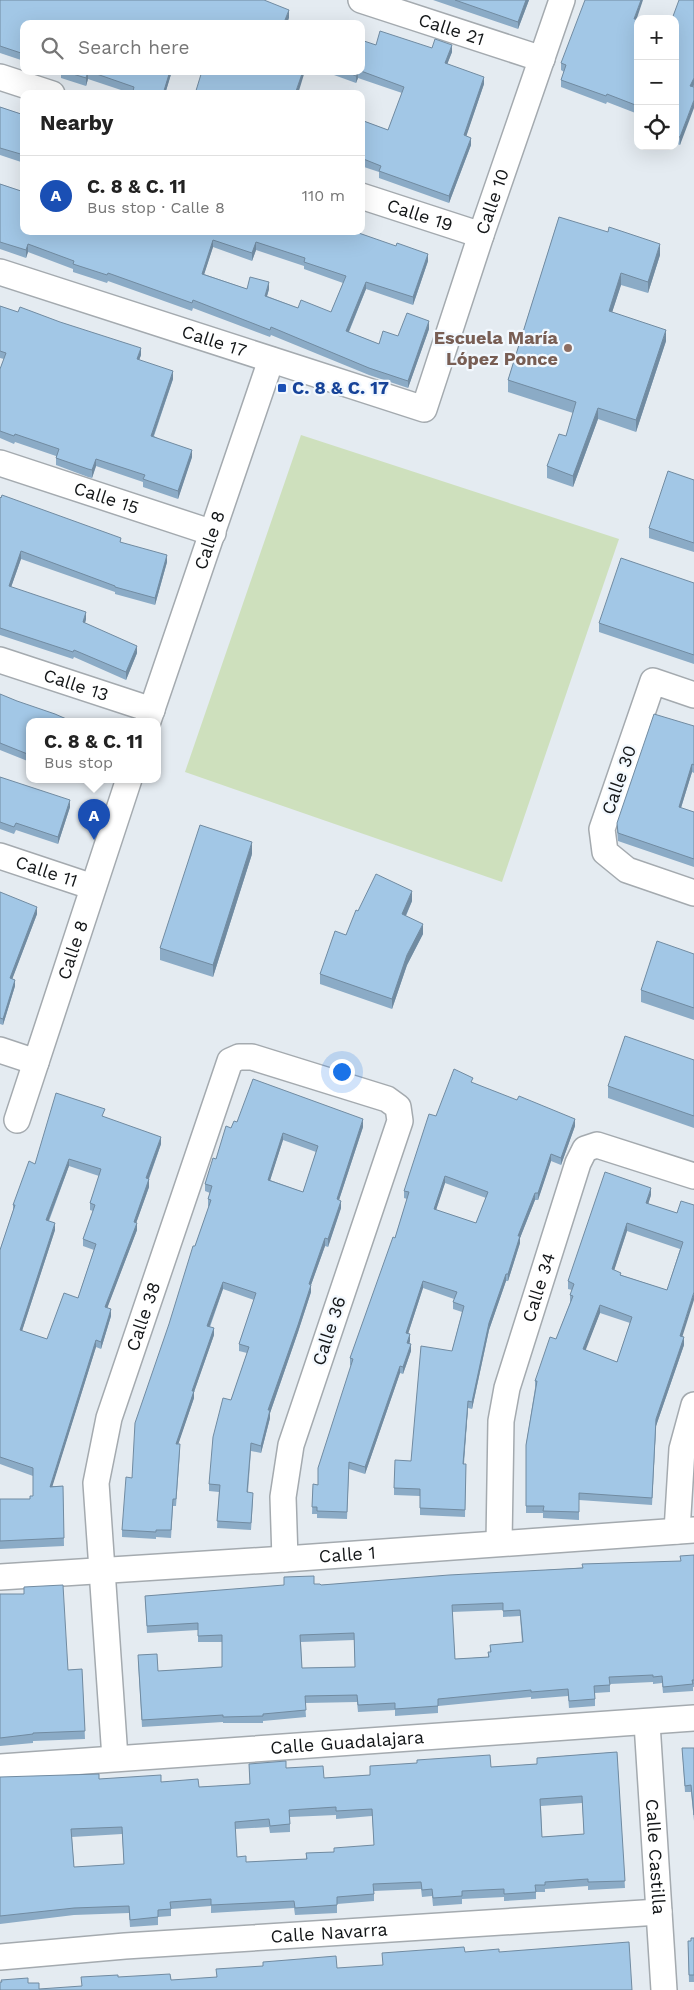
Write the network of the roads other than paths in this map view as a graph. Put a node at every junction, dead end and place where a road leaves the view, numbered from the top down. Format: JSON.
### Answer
{"nodes":[{"id":1,"x":361,"y":0,"type":"edge"},
{"id":2,"x":562,"y":0,"type":"edge"},
{"id":3,"x":542,"y":59,"type":"junction"},
{"id":4,"x":0,"y":77,"type":"edge"},
{"id":5,"x":40,"y":90,"type":"edge"},
{"id":6,"x":365,"y":197,"type":"edge"},
{"id":7,"x":481,"y":235,"type":"junction"},
{"id":8,"x":0,"y":272,"type":"edge"},
{"id":9,"x":271,"y":360,"type":"junction"},
{"id":10,"x":425,"y":406,"type":"joint"},
{"id":11,"x":0,"y":463,"type":"edge"},
{"id":12,"x":213,"y":533,"type":"junction"},
{"id":13,"x":0,"y":660,"type":"edge"},
{"id":14,"x":694,"y":695,"type":"edge"},
{"id":15,"x":150,"y":716,"type":"edge"},
{"id":16,"x":128,"y":783,"type":"edge"},
{"id":17,"x":0,"y":856,"type":"edge"},
{"id":18,"x":93,"y":887,"type":"junction"},
{"id":19,"x":694,"y":892,"type":"edge"},
{"id":20,"x":0,"y":1050,"type":"edge"},
{"id":21,"x":36,"y":1062,"type":"junction"},
{"id":22,"x":398,"y":1107,"type":"joint"},
{"id":23,"x":16,"y":1120,"type":"dead end"},
{"id":24,"x":694,"y":1176,"type":"edge"},
{"id":25,"x":694,"y":1406,"type":"edge"},
{"id":26,"x":686,"y":1530,"type":"edge"},
{"id":27,"x":499,"y":1543,"type":"junction"},
{"id":28,"x":285,"y":1559,"type":"junction"},
{"id":29,"x":101,"y":1570,"type":"junction"},
{"id":30,"x":0,"y":1577,"type":"edge"},
{"id":31,"x":694,"y":1718,"type":"edge"},
{"id":32,"x":647,"y":1722,"type":"junction"},
{"id":33,"x":115,"y":1758,"type":"junction"},
{"id":34,"x":0,"y":1768,"type":"edge"},
{"id":35,"x":659,"y":1912,"type":"junction"},
{"id":36,"x":0,"y":1957,"type":"edge"},
{"id":37,"x":664,"y":1990,"type":"edge"}],
"edges":[{"from":1,"to":3,"type":"street","name":"Calle 21"},
{"from":2,"to":3,"type":"street","name":"Calle 10"},
{"from":3,"to":7,"type":"street","name":"Calle 10"},
{"from":4,"to":5,"type":"street"},
{"from":6,"to":7,"type":"street","name":"Calle 19"},
{"from":7,"to":10,"type":"street","name":"Calle 10"},
{"from":8,"to":9,"type":"street","name":"Calle 17"},
{"from":9,"to":10,"type":"street","name":"Calle 17"},
{"from":9,"to":12,"type":"street","name":"Calle 8"},
{"from":11,"to":12,"type":"street","name":"Calle 15"},
{"from":12,"to":15,"type":"street","name":"Calle 8"},
{"from":13,"to":15,"type":"street","name":"Calle 13"},
{"from":14,"to":19,"type":"street","name":"Calle 30"},
{"from":16,"to":18,"type":"street","name":"Calle 8"},
{"from":17,"to":18,"type":"street","name":"Calle 11"},
{"from":18,"to":21,"type":"street","name":"Calle 8"},
{"from":20,"to":21,"type":"street"},
{"from":21,"to":23,"type":"street","name":"Calle 8"},
{"from":22,"to":28,"type":"street","name":"Calle 36"},
{"from":22,"to":29,"type":"street","name":"Calle 38"},
{"from":24,"to":27,"type":"street","name":"Calle 34"},
{"from":25,"to":26,"type":"street"},
{"from":26,"to":27,"type":"street","name":"Calle 1"},
{"from":27,"to":28,"type":"street","name":"Calle 1"},
{"from":28,"to":29,"type":"street","name":"Calle 1"},
{"from":29,"to":30,"type":"street","name":"Calle 1"},
{"from":29,"to":33,"type":"street","name":"Calle 38"},
{"from":31,"to":32,"type":"street","name":"Calle Guadalajara"},
{"from":32,"to":33,"type":"street","name":"Calle Guadalajara"},
{"from":32,"to":35,"type":"street","name":"Calle Castilla"},
{"from":33,"to":34,"type":"street","name":"Calle Guadalajara"},
{"from":35,"to":36,"type":"street","name":"Calle Navarra"},
{"from":35,"to":37,"type":"street","name":"Calle Castilla"}]}
